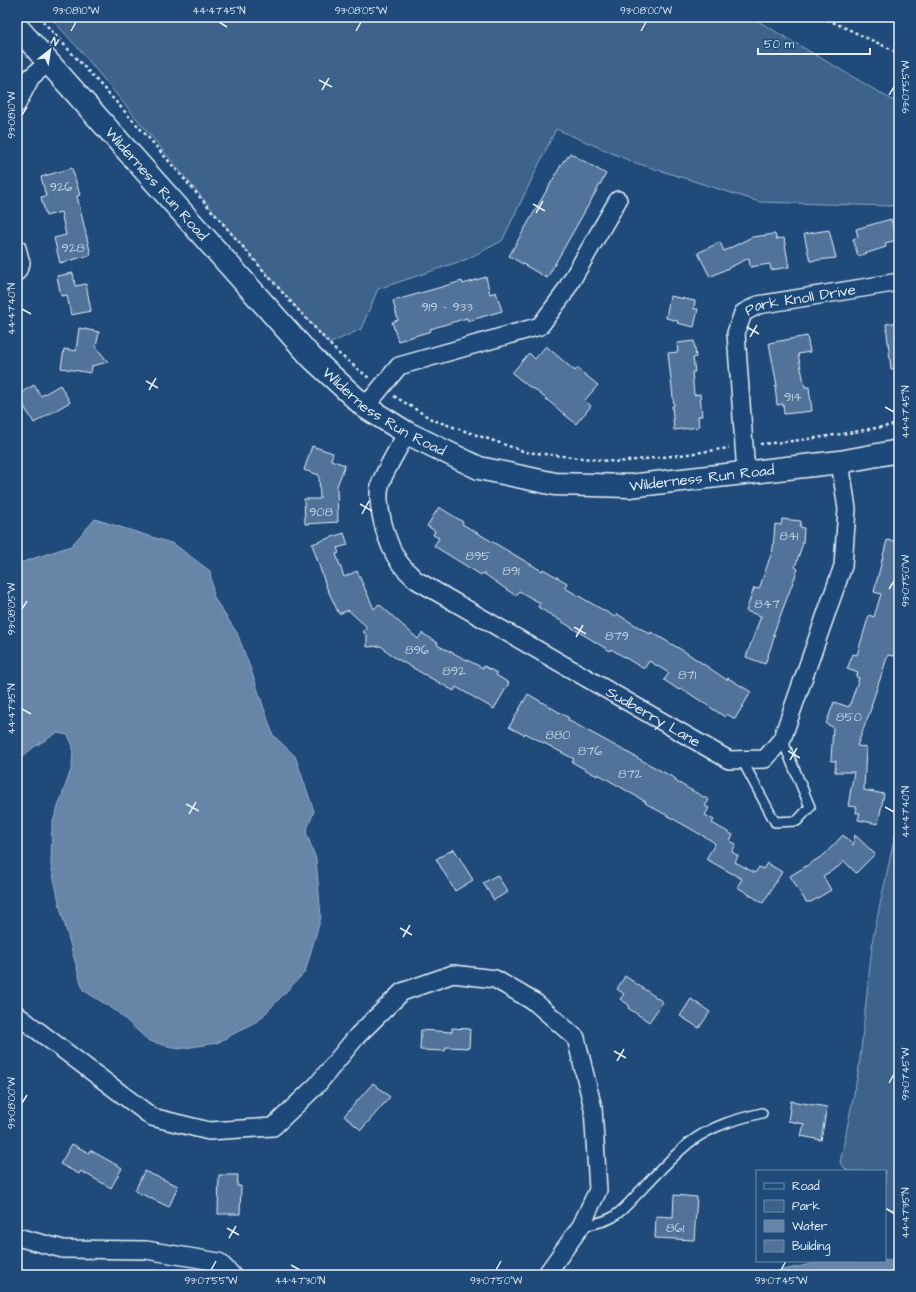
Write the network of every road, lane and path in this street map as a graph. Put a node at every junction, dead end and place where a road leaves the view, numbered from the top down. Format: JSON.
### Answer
{"nodes":[{"id":1,"x":39,"y":17,"type":"edge"},
{"id":2,"x":822,"y":17,"type":"edge"},
{"id":3,"x":17,"y":27,"type":"edge"},
{"id":4,"x":899,"y":54,"type":"edge"},
{"id":5,"x":49,"y":62,"type":"junction"},
{"id":6,"x":17,"y":104,"type":"edge"},
{"id":7,"x":618,"y":200,"type":"dead end"},
{"id":8,"x":17,"y":248,"type":"edge"},
{"id":9,"x":17,"y":272,"type":"edge"},
{"id":10,"x":899,"y":282,"type":"edge"},
{"id":11,"x":381,"y":388,"type":"junction"},
{"id":12,"x":365,"y":407,"type":"junction"},
{"id":13,"x":899,"y":424,"type":"edge"},
{"id":14,"x":407,"y":433,"type":"junction"},
{"id":15,"x":744,"y":445,"type":"junction"},
{"id":16,"x":899,"y":451,"type":"edge"},
{"id":17,"x":840,"y":462,"type":"junction"},
{"id":18,"x":746,"y":473,"type":"junction"},
{"id":19,"x":782,"y":739,"type":"junction"},
{"id":20,"x":742,"y":760,"type":"junction"},
{"id":21,"x":17,"y":1015,"type":"edge"},
{"id":22,"x":762,"y":1113,"type":"dead end"},
{"id":23,"x":580,"y":1226,"type":"junction"},
{"id":24,"x":17,"y":1238,"type":"edge"},
{"id":25,"x":232,"y":1275,"type":"edge"},
{"id":26,"x":546,"y":1275,"type":"edge"}],
"edges":[{"from":1,"to":11,"type":"path"},
{"from":2,"to":4,"type":"path"},
{"from":3,"to":5,"type":"street","name":"Wilderness Run Road"},
{"from":5,"to":6,"type":"street"},
{"from":5,"to":12,"type":"street","name":"Wilderness Run Road"},
{"from":7,"to":11,"type":"street"},
{"from":8,"to":9,"type":"street"},
{"from":10,"to":15,"type":"street","name":"Park Knoll Drive"},
{"from":11,"to":12,"type":"street"},
{"from":11,"to":15,"type":"path"},
{"from":12,"to":14,"type":"street","name":"Wilderness Run Road"},
{"from":13,"to":15,"type":"path"},
{"from":14,"to":18,"type":"street","name":"Wilderness Run Road"},
{"from":14,"to":20,"type":"street","name":"Sudberry Lane"},
{"from":15,"to":18,"type":"street","name":"Park Knoll Drive"},
{"from":16,"to":17,"type":"street","name":"Wilderness Run Road"},
{"from":17,"to":18,"type":"street","name":"Wilderness Run Road"},
{"from":17,"to":19,"type":"street","name":"Sudberry Lane"},
{"from":19,"to":20,"type":"street","name":"Sudberry Lane"},
{"from":19,"to":20,"type":"lane"},
{"from":21,"to":23,"type":"street"},
{"from":22,"to":23,"type":"lane"},
{"from":23,"to":26,"type":"street"},
{"from":24,"to":25,"type":"street"}]}
